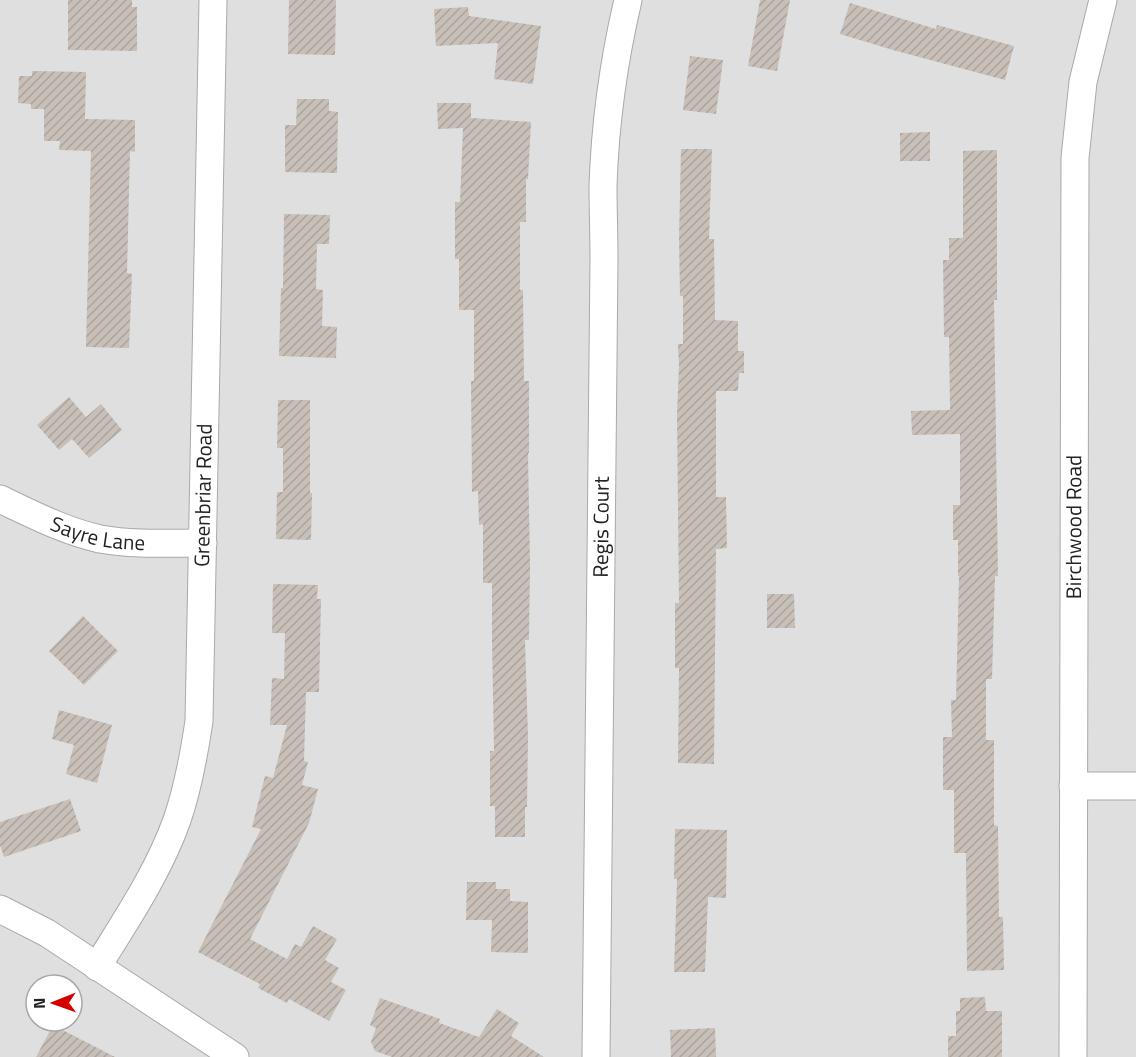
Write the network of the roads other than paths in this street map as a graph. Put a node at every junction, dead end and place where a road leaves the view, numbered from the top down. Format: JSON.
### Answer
{"nodes":[{"id":1,"x":213,"y":0,"type":"edge"},
{"id":2,"x":628,"y":0,"type":"edge"},
{"id":3,"x":1103,"y":0,"type":"edge"},
{"id":4,"x":0,"y":499,"type":"edge"},
{"id":5,"x":203,"y":543,"type":"junction"},
{"id":6,"x":1073,"y":786,"type":"junction"},
{"id":7,"x":1136,"y":786,"type":"edge"},
{"id":8,"x":0,"y":909,"type":"edge"},
{"id":9,"x":97,"y":967,"type":"junction"},
{"id":10,"x":235,"y":1057,"type":"edge"},
{"id":11,"x":596,"y":1057,"type":"edge"},
{"id":12,"x":1072,"y":1057,"type":"edge"}],
"edges":[{"from":1,"to":5,"type":"street","name":"Greenbriar Road"},
{"from":2,"to":11,"type":"street","name":"Regis Court"},
{"from":3,"to":6,"type":"street","name":"Birchwood Road"},
{"from":4,"to":5,"type":"street","name":"Sayre Lane"},
{"from":5,"to":9,"type":"street","name":"Greenbriar Road"},
{"from":6,"to":7,"type":"street"},
{"from":6,"to":12,"type":"street","name":"Birchwood Road"},
{"from":8,"to":9,"type":"street"},
{"from":9,"to":10,"type":"street"}]}
